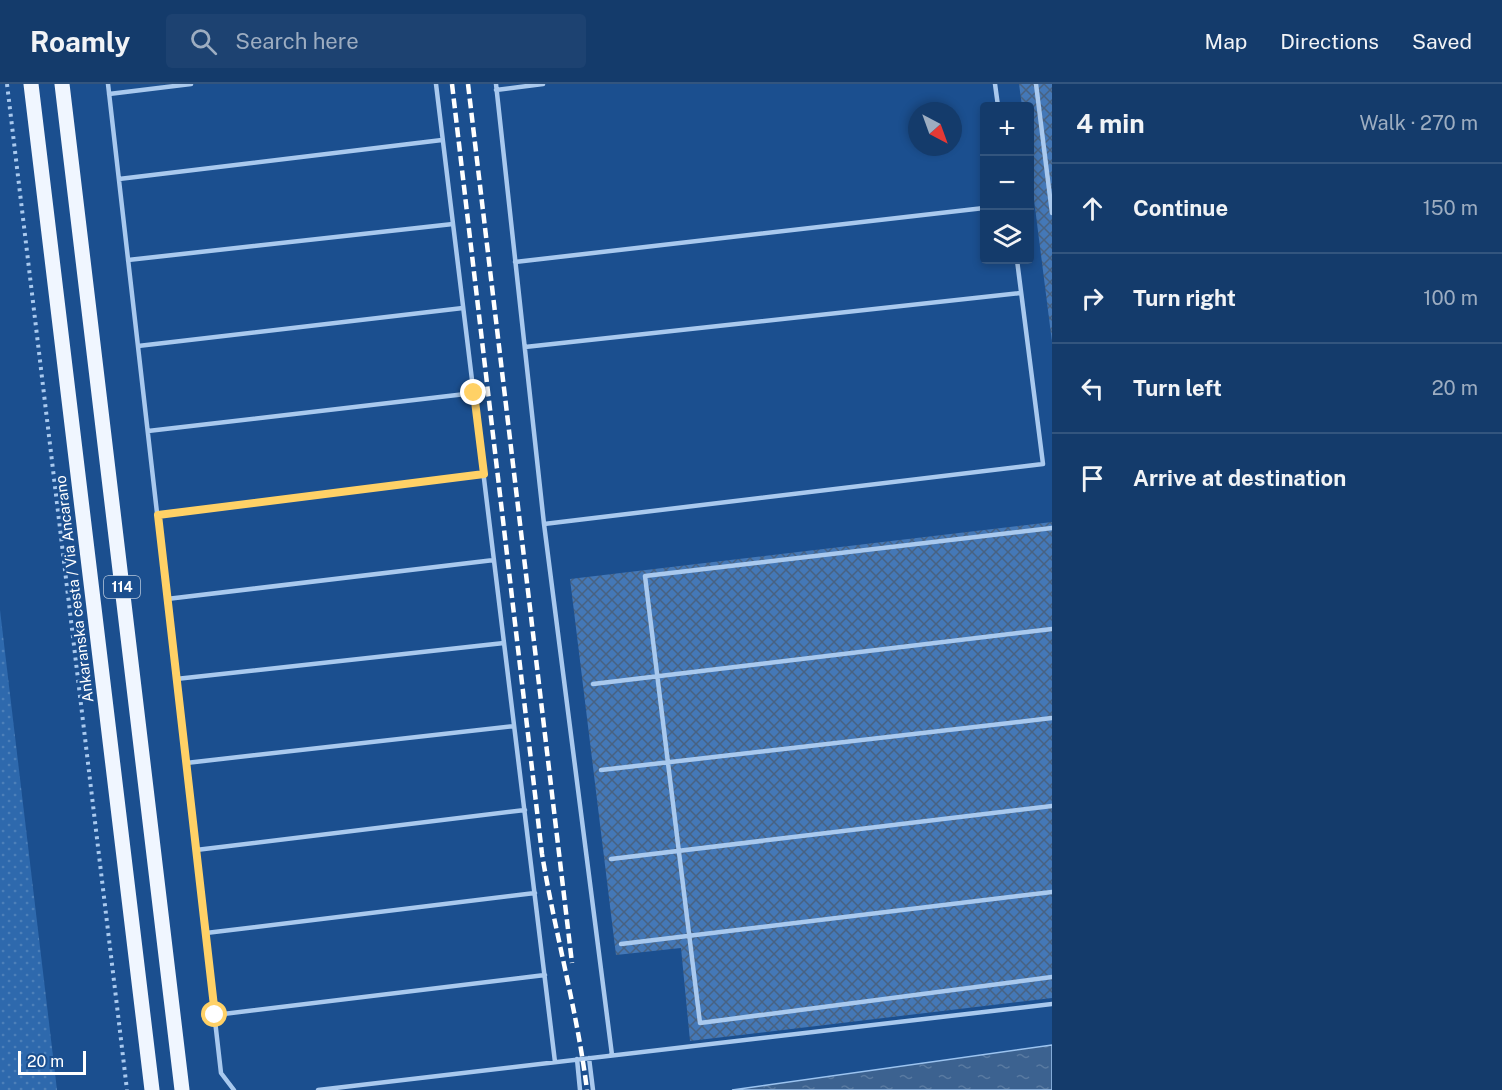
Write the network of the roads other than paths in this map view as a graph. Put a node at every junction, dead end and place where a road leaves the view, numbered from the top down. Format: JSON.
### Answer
{"nodes":[{"id":1,"x":31,"y":84,"type":"edge"},
{"id":2,"x":62,"y":84,"type":"edge"},
{"id":3,"x":108,"y":84,"type":"edge"},
{"id":4,"x":191,"y":84,"type":"edge"},
{"id":5,"x":436,"y":84,"type":"edge"},
{"id":6,"x":543,"y":84,"type":"edge"},
{"id":7,"x":995,"y":84,"type":"edge"},
{"id":8,"x":1036,"y":84,"type":"edge"},
{"id":9,"x":496,"y":87,"type":"edge"},
{"id":10,"x":109,"y":94,"type":"junction"},
{"id":11,"x":997,"y":102,"type":"edge"},
{"id":12,"x":442,"y":140,"type":"junction"},
{"id":13,"x":119,"y":178,"type":"junction"},
{"id":14,"x":980,"y":208,"type":"edge"},
{"id":15,"x":1052,"y":213,"type":"edge"},
{"id":16,"x":453,"y":224,"type":"junction"},
{"id":17,"x":128,"y":260,"type":"junction"},
{"id":18,"x":515,"y":262,"type":"junction"},
{"id":19,"x":1017,"y":264,"type":"edge"},
{"id":20,"x":1021,"y":293,"type":"junction"},
{"id":21,"x":463,"y":308,"type":"junction"},
{"id":22,"x":138,"y":346,"type":"junction"},
{"id":23,"x":525,"y":347,"type":"junction"},
{"id":24,"x":474,"y":393,"type":"junction"},
{"id":25,"x":148,"y":431,"type":"junction"},
{"id":26,"x":484,"y":474,"type":"junction"},
{"id":27,"x":158,"y":515,"type":"junction"},
{"id":28,"x":544,"y":524,"type":"junction"},
{"id":29,"x":1052,"y":528,"type":"edge"},
{"id":30,"x":494,"y":560,"type":"junction"},
{"id":31,"x":167,"y":599,"type":"junction"},
{"id":32,"x":1052,"y":629,"type":"edge"},
{"id":33,"x":504,"y":643,"type":"junction"},
{"id":34,"x":657,"y":677,"type":"junction"},
{"id":35,"x":176,"y":679,"type":"junction"},
{"id":36,"x":593,"y":684,"type":"dead end"},
{"id":37,"x":1052,"y":718,"type":"edge"},
{"id":38,"x":514,"y":726,"type":"junction"},
{"id":39,"x":668,"y":762,"type":"junction"},
{"id":40,"x":186,"y":763,"type":"junction"},
{"id":41,"x":601,"y":770,"type":"dead end"},
{"id":42,"x":1052,"y":806,"type":"edge"},
{"id":43,"x":525,"y":810,"type":"junction"},
{"id":44,"x":196,"y":850,"type":"junction"},
{"id":45,"x":679,"y":851,"type":"junction"},
{"id":46,"x":611,"y":859,"type":"dead end"},
{"id":47,"x":1052,"y":892,"type":"edge"},
{"id":48,"x":535,"y":893,"type":"junction"},
{"id":49,"x":206,"y":933,"type":"junction"},
{"id":50,"x":689,"y":936,"type":"junction"},
{"id":51,"x":621,"y":944,"type":"dead end"},
{"id":52,"x":545,"y":975,"type":"junction"},
{"id":53,"x":1052,"y":977,"type":"edge"},
{"id":54,"x":1052,"y":1004,"type":"edge"},
{"id":55,"x":215,"y":1015,"type":"junction"},
{"id":56,"x":612,"y":1055,"type":"junction"},
{"id":57,"x":590,"y":1058,"type":"junction"},
{"id":58,"x":577,"y":1059,"type":"junction"},
{"id":59,"x":555,"y":1062,"type":"junction"},
{"id":60,"x":152,"y":1090,"type":"edge"},
{"id":61,"x":182,"y":1090,"type":"edge"},
{"id":62,"x":234,"y":1090,"type":"edge"},
{"id":63,"x":318,"y":1090,"type":"edge"},
{"id":64,"x":580,"y":1090,"type":"edge"},
{"id":65,"x":593,"y":1090,"type":"edge"}],
"edges":[{"from":1,"to":60,"type":"main road","name":"Ankaranska cesta / Via Ancarano","number":"114"},
{"from":2,"to":61,"type":"main road","number":"114"},
{"from":3,"to":10,"type":"lane"},
{"from":4,"to":10,"type":"lane"},
{"from":5,"to":12,"type":"lane"},
{"from":6,"to":9,"type":"lane"},
{"from":7,"to":11,"type":"lane"},
{"from":8,"to":15,"type":"lane"},
{"from":9,"to":18,"type":"lane"},
{"from":10,"to":13,"type":"lane"},
{"from":12,"to":13,"type":"lane"},
{"from":12,"to":16,"type":"lane"},
{"from":13,"to":17,"type":"lane"},
{"from":14,"to":18,"type":"lane"},
{"from":16,"to":17,"type":"lane"},
{"from":16,"to":21,"type":"lane"},
{"from":17,"to":22,"type":"lane"},
{"from":18,"to":23,"type":"lane"},
{"from":19,"to":20,"type":"lane"},
{"from":20,"to":23,"type":"lane"},
{"from":20,"to":28,"type":"lane"},
{"from":21,"to":22,"type":"lane"},
{"from":21,"to":24,"type":"lane"},
{"from":22,"to":25,"type":"lane"},
{"from":23,"to":28,"type":"lane"},
{"from":24,"to":25,"type":"lane"},
{"from":24,"to":26,"type":"lane"},
{"from":25,"to":27,"type":"lane"},
{"from":26,"to":27,"type":"lane"},
{"from":26,"to":30,"type":"lane"},
{"from":27,"to":31,"type":"lane"},
{"from":28,"to":56,"type":"lane"},
{"from":29,"to":34,"type":"lane"},
{"from":30,"to":31,"type":"lane"},
{"from":30,"to":33,"type":"lane"},
{"from":31,"to":35,"type":"lane"},
{"from":32,"to":34,"type":"lane"},
{"from":33,"to":35,"type":"lane"},
{"from":33,"to":38,"type":"lane"},
{"from":34,"to":36,"type":"lane"},
{"from":34,"to":39,"type":"lane"},
{"from":35,"to":40,"type":"lane"},
{"from":37,"to":39,"type":"lane"},
{"from":38,"to":40,"type":"lane"},
{"from":38,"to":43,"type":"lane"},
{"from":39,"to":41,"type":"lane"},
{"from":39,"to":45,"type":"lane"},
{"from":40,"to":44,"type":"lane"},
{"from":42,"to":45,"type":"lane"},
{"from":43,"to":44,"type":"lane"},
{"from":43,"to":48,"type":"lane"},
{"from":44,"to":49,"type":"lane"},
{"from":45,"to":46,"type":"lane"},
{"from":45,"to":50,"type":"lane"},
{"from":47,"to":50,"type":"lane"},
{"from":48,"to":49,"type":"lane"},
{"from":48,"to":52,"type":"lane"},
{"from":49,"to":55,"type":"lane"},
{"from":50,"to":51,"type":"lane"},
{"from":50,"to":53,"type":"lane"},
{"from":52,"to":55,"type":"lane"},
{"from":52,"to":59,"type":"lane"},
{"from":54,"to":56,"type":"lane"},
{"from":55,"to":62,"type":"lane"},
{"from":56,"to":57,"type":"lane"},
{"from":57,"to":58,"type":"lane"},
{"from":57,"to":65,"type":"lane"},
{"from":58,"to":59,"type":"lane"},
{"from":58,"to":64,"type":"lane"},
{"from":59,"to":63,"type":"lane"}]}
